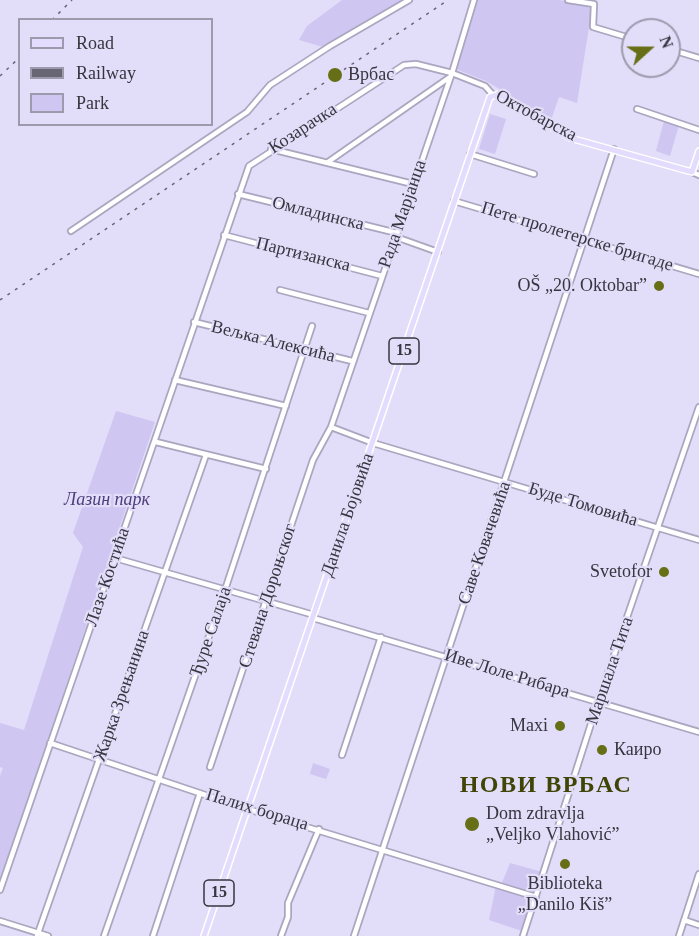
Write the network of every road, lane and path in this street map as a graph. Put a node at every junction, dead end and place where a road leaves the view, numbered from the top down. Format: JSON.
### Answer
{"nodes":[{"id":1,"x":409,"y":0,"type":"edge"},
{"id":2,"x":474,"y":0,"type":"edge"},
{"id":3,"x":568,"y":0,"type":"edge"},
{"id":4,"x":621,"y":35,"type":"edge"},
{"id":5,"x":681,"y":53,"type":"edge"},
{"id":6,"x":699,"y":58,"type":"edge"},
{"id":7,"x":451,"y":75,"type":"junction"},
{"id":8,"x":493,"y":95,"type":"junction"},
{"id":9,"x":637,"y":109,"type":"dead end"},
{"id":10,"x":699,"y":130,"type":"edge"},
{"id":11,"x":271,"y":149,"type":"junction"},
{"id":12,"x":614,"y":150,"type":"junction"},
{"id":13,"x":699,"y":151,"type":"edge"},
{"id":14,"x":470,"y":154,"type":"junction"},
{"id":15,"x":252,"y":162,"type":"joint"},
{"id":16,"x":328,"y":162,"type":"junction"},
{"id":17,"x":692,"y":172,"type":"junction"},
{"id":18,"x":534,"y":174,"type":"dead end"},
{"id":19,"x":699,"y":175,"type":"edge"},
{"id":20,"x":413,"y":184,"type":"junction"},
{"id":21,"x":238,"y":194,"type":"junction"},
{"id":22,"x":454,"y":201,"type":"junction"},
{"id":23,"x":71,"y":231,"type":"dead end"},
{"id":24,"x":224,"y":235,"type":"junction"},
{"id":25,"x":396,"y":235,"type":"junction"},
{"id":26,"x":586,"y":240,"type":"junction"},
{"id":27,"x":438,"y":252,"type":"junction"},
{"id":28,"x":699,"y":274,"type":"edge"},
{"id":29,"x":382,"y":276,"type":"junction"},
{"id":30,"x":280,"y":290,"type":"dead end"},
{"id":31,"x":369,"y":313,"type":"junction"},
{"id":32,"x":194,"y":322,"type":"junction"},
{"id":33,"x":312,"y":326,"type":"dead end"},
{"id":34,"x":305,"y":348,"type":"junction"},
{"id":35,"x":352,"y":361,"type":"junction"},
{"id":36,"x":175,"y":380,"type":"junction"},
{"id":37,"x":286,"y":406,"type":"junction"},
{"id":38,"x":699,"y":407,"type":"edge"},
{"id":39,"x":331,"y":427,"type":"junction"},
{"id":40,"x":156,"y":442,"type":"junction"},
{"id":41,"x":373,"y":443,"type":"junction"},
{"id":42,"x":206,"y":455,"type":"junction"},
{"id":43,"x":266,"y":470,"type":"junction"},
{"id":44,"x":506,"y":481,"type":"junction"},
{"id":45,"x":659,"y":529,"type":"junction"},
{"id":46,"x":699,"y":540,"type":"edge"},
{"id":47,"x":115,"y":558,"type":"junction"},
{"id":48,"x":164,"y":574,"type":"junction"},
{"id":49,"x":225,"y":591,"type":"junction"},
{"id":50,"x":267,"y":600,"type":"junction"},
{"id":51,"x":314,"y":616,"type":"junction"},
{"id":52,"x":381,"y":637,"type":"junction"},
{"id":53,"x":446,"y":655,"type":"junction"},
{"id":54,"x":598,"y":702,"type":"junction"},
{"id":55,"x":699,"y":732,"type":"edge"},
{"id":56,"x":50,"y":744,"type":"junction"},
{"id":57,"x":342,"y":755,"type":"dead end"},
{"id":58,"x":99,"y":760,"type":"junction"},
{"id":59,"x":210,"y":767,"type":"dead end"},
{"id":60,"x":159,"y":780,"type":"junction"},
{"id":61,"x":200,"y":793,"type":"junction"},
{"id":62,"x":248,"y":809,"type":"junction"},
{"id":63,"x":319,"y":829,"type":"junction"},
{"id":64,"x":383,"y":849,"type":"junction"},
{"id":65,"x":699,"y":874,"type":"edge"},
{"id":66,"x":0,"y":890,"type":"edge"},
{"id":67,"x":536,"y":897,"type":"junction"},
{"id":68,"x":684,"y":920,"type":"junction"},
{"id":69,"x":0,"y":921,"type":"edge"},
{"id":70,"x":699,"y":925,"type":"edge"},
{"id":71,"x":38,"y":935,"type":"edge"},
{"id":72,"x":48,"y":936,"type":"edge"},
{"id":73,"x":104,"y":936,"type":"edge"},
{"id":74,"x":153,"y":936,"type":"edge"},
{"id":75,"x":204,"y":936,"type":"edge"},
{"id":76,"x":281,"y":936,"type":"edge"},
{"id":77,"x":354,"y":936,"type":"edge"},
{"id":78,"x":523,"y":936,"type":"edge"},
{"id":79,"x":679,"y":936,"type":"edge"}],
"edges":[{"from":1,"to":23,"type":"street"},
{"from":2,"to":7,"type":"street","name":"Рада Марјанца"},
{"from":3,"to":4,"type":"street"},
{"from":5,"to":6,"type":"street"},
{"from":7,"to":8,"type":"street","name":"Октобарска"},
{"from":7,"to":11,"type":"street","name":"Козарачка"},
{"from":7,"to":16,"type":"street"},
{"from":7,"to":20,"type":"street","name":"Рада Марјанца"},
{"from":8,"to":12,"type":"main road","name":"Октобарска"},
{"from":8,"to":14,"type":"main road","name":"Данила Бојовића","number":"15"},
{"from":9,"to":10,"type":"street"},
{"from":11,"to":15,"type":"street","name":"Козарачка"},
{"from":11,"to":16,"type":"street"},
{"from":12,"to":17,"type":"main road","name":"Октобарска"},
{"from":12,"to":26,"type":"street","name":"Саве Ковачевића"},
{"from":13,"to":17,"type":"main road"},
{"from":14,"to":18,"type":"street"},
{"from":14,"to":22,"type":"main road","name":"Данила Бојовића","number":"15"},
{"from":15,"to":21,"type":"street","name":"Лазе Костића"},
{"from":16,"to":20,"type":"street"},
{"from":17,"to":19,"type":"street"},
{"from":20,"to":25,"type":"street","name":"Рада Марјанца"},
{"from":21,"to":24,"type":"street","name":"Лазе Костића"},
{"from":21,"to":25,"type":"street","name":"Омладинска"},
{"from":22,"to":26,"type":"street","name":"Пете пролетерске бригаде"},
{"from":22,"to":27,"type":"main road","name":"Данила Бојовића","number":"15"},
{"from":24,"to":29,"type":"street","name":"Партизанска"},
{"from":24,"to":32,"type":"street","name":"Лазе Костића"},
{"from":25,"to":27,"type":"street","name":"Омладинска"},
{"from":25,"to":29,"type":"street","name":"Рада Марјанца"},
{"from":26,"to":28,"type":"street","name":"Пете пролетерске бригаде"},
{"from":26,"to":44,"type":"street","name":"Саве Ковачевића"},
{"from":27,"to":41,"type":"main road","name":"Данила Бојовића","number":"15"},
{"from":29,"to":31,"type":"street","name":"Рада Марјанца"},
{"from":30,"to":31,"type":"street"},
{"from":31,"to":35,"type":"street","name":"Рада Марјанца"},
{"from":32,"to":34,"type":"street","name":"Вељка Алексића"},
{"from":32,"to":36,"type":"street","name":"Лазе Костића"},
{"from":33,"to":34,"type":"street","name":"Ђуре Салаја"},
{"from":34,"to":35,"type":"street","name":"Вељка Алексића"},
{"from":34,"to":37,"type":"street","name":"Ђуре Салаја"},
{"from":35,"to":39,"type":"street","name":"Рада Марјанца"},
{"from":36,"to":37,"type":"street"},
{"from":36,"to":40,"type":"street","name":"Лазе Костића"},
{"from":37,"to":43,"type":"street","name":"Ђуре Салаја"},
{"from":38,"to":45,"type":"street","name":"Маршала Тита"},
{"from":39,"to":41,"type":"street","name":"Буде Томовића"},
{"from":39,"to":50,"type":"street","name":"Стевана Дороњског"},
{"from":40,"to":42,"type":"street"},
{"from":40,"to":47,"type":"street","name":"Лазе Костића"},
{"from":41,"to":44,"type":"street","name":"Буде Томовића"},
{"from":41,"to":51,"type":"main road","name":"Данила Бојовића","number":"15"},
{"from":42,"to":43,"type":"street"},
{"from":42,"to":48,"type":"street","name":"Жарка Зрењанина"},
{"from":43,"to":49,"type":"street","name":"Ђуре Салаја"},
{"from":44,"to":45,"type":"street","name":"Буде Томовића"},
{"from":44,"to":53,"type":"street","name":"Саве Ковачевића"},
{"from":45,"to":46,"type":"street","name":"Буде Томовића"},
{"from":45,"to":54,"type":"street","name":"Маршала Тита"},
{"from":47,"to":48,"type":"street","name":"Иве Лоле Рибара"},
{"from":47,"to":56,"type":"street","name":"Лазе Костића"},
{"from":48,"to":49,"type":"street","name":"Иве Лоле Рибара"},
{"from":48,"to":58,"type":"street","name":"Жарка Зрењанина"},
{"from":49,"to":50,"type":"street","name":"Иве Лоле Рибара"},
{"from":49,"to":60,"type":"street","name":"Ђуре Салаја"},
{"from":50,"to":51,"type":"street","name":"Иве Лоле Рибара"},
{"from":50,"to":59,"type":"street","name":"Стевана Дороњског"},
{"from":51,"to":52,"type":"street","name":"Иве Лоле Рибара"},
{"from":51,"to":62,"type":"main road","name":"Данила Бојовића","number":"15"},
{"from":52,"to":53,"type":"street","name":"Иве Лоле Рибара"},
{"from":52,"to":57,"type":"street"},
{"from":53,"to":54,"type":"street","name":"Иве Лоле Рибара"},
{"from":53,"to":64,"type":"street","name":"Саве Ковачевића"},
{"from":54,"to":55,"type":"street","name":"Иве Лоле Рибара"},
{"from":54,"to":67,"type":"street","name":"Маршала Тита"},
{"from":56,"to":58,"type":"street","name":"Палих бораца"},
{"from":56,"to":66,"type":"street","name":"Лазе Костића"},
{"from":58,"to":60,"type":"street","name":"Палих бораца"},
{"from":58,"to":71,"type":"street","name":"Жарка Зрењанина"},
{"from":60,"to":61,"type":"street","name":"Палих бораца"},
{"from":60,"to":73,"type":"street","name":"Ђуре Салаја"},
{"from":61,"to":62,"type":"street","name":"Палих бораца"},
{"from":61,"to":74,"type":"street"},
{"from":62,"to":63,"type":"street","name":"Палих бораца"},
{"from":62,"to":75,"type":"main road","name":"Данила Бојовића","number":"15"},
{"from":63,"to":64,"type":"street","name":"Палих бораца"},
{"from":63,"to":76,"type":"street"},
{"from":64,"to":67,"type":"street","name":"Палих бораца"},
{"from":64,"to":77,"type":"street","name":"Саве Ковачевића"},
{"from":65,"to":68,"type":"street"},
{"from":67,"to":78,"type":"street","name":"Маршала Тита"},
{"from":68,"to":70,"type":"street"},
{"from":68,"to":79,"type":"street"},
{"from":69,"to":71,"type":"street"},
{"from":71,"to":72,"type":"street"}]}
